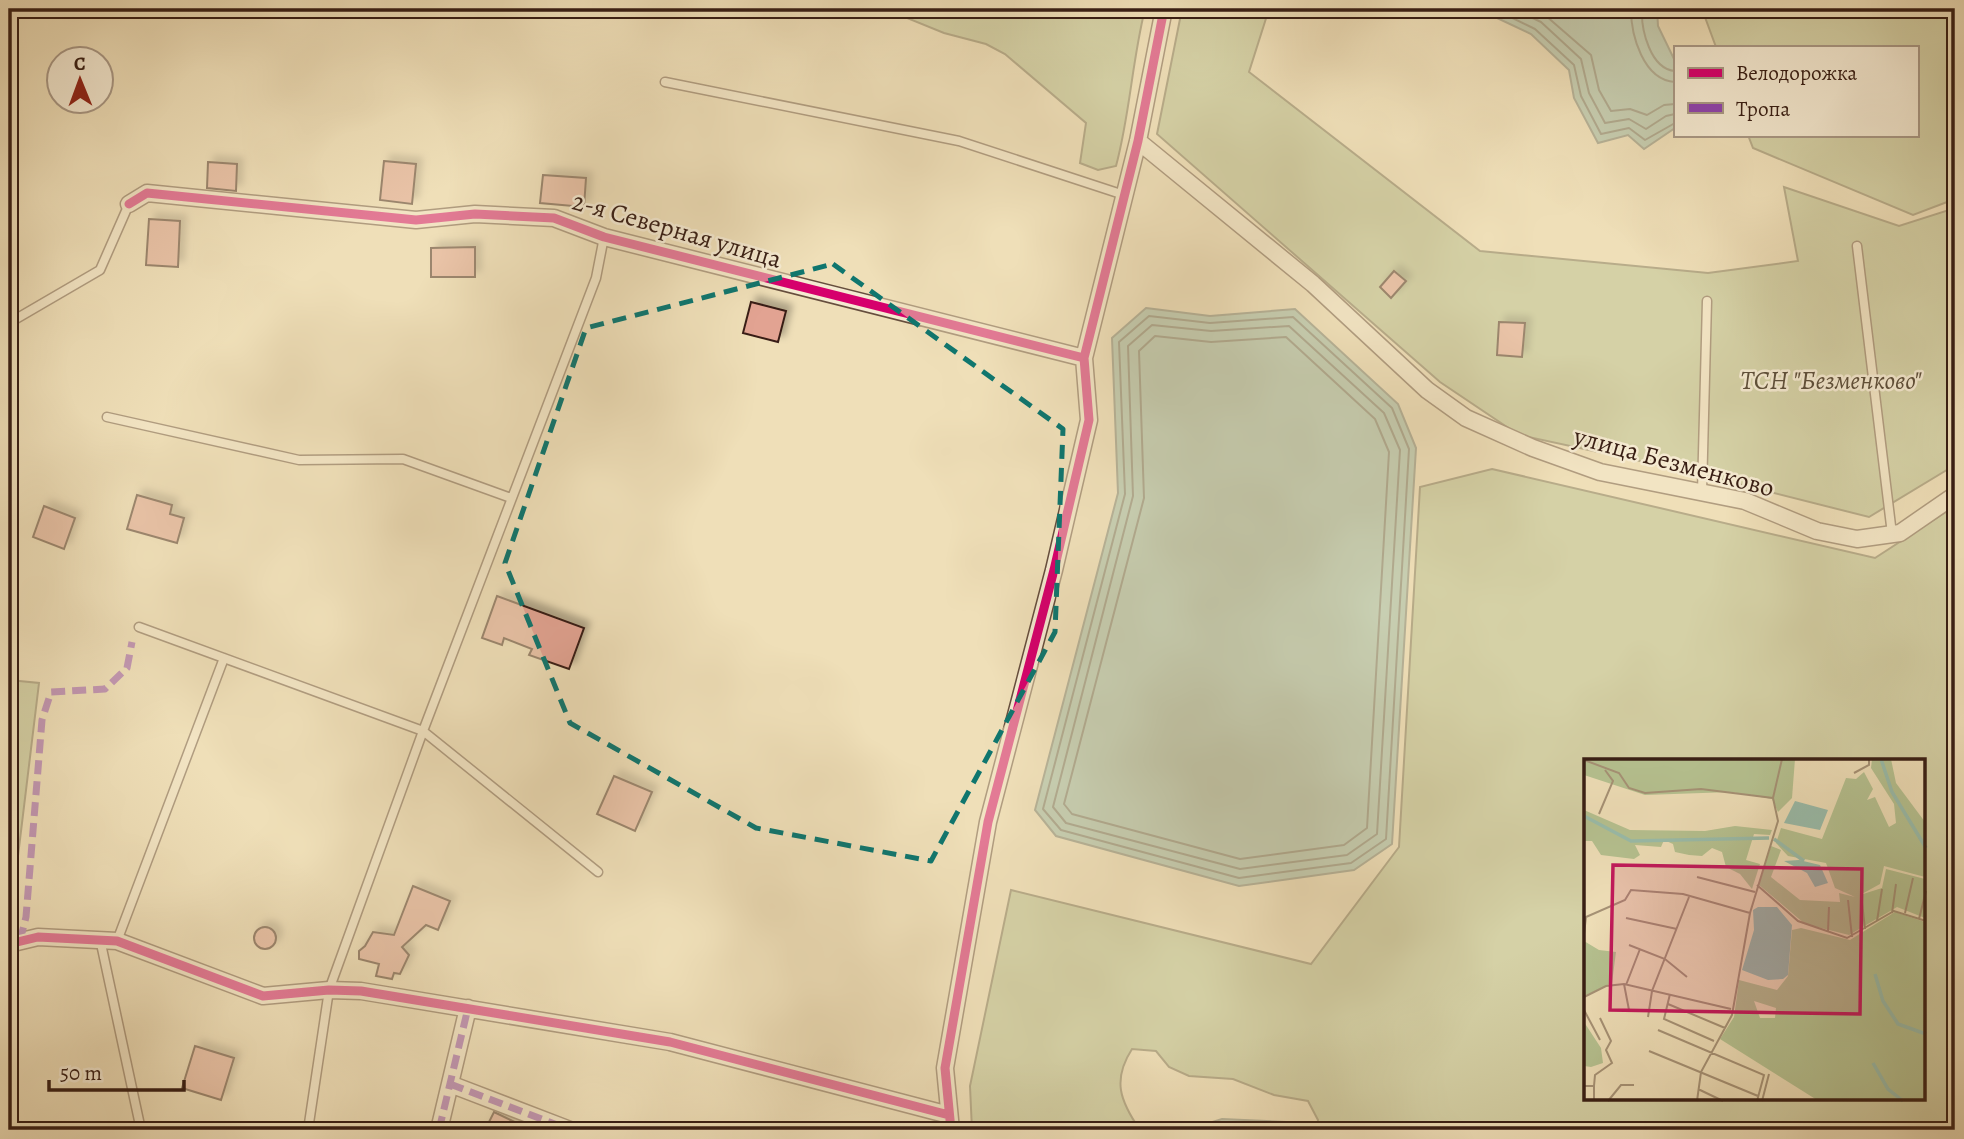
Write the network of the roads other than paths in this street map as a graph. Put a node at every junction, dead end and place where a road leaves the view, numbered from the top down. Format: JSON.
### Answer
{"nodes":[{"id":1,"x":1164,"y":9,"type":"edge"},
{"id":2,"x":665,"y":82,"type":"dead end"},
{"id":3,"x":1138,"y":141,"type":"junction"},
{"id":4,"x":1124,"y":195,"type":"junction"},
{"id":5,"x":129,"y":204,"type":"joint"},
{"id":6,"x":604,"y":236,"type":"junction"},
{"id":7,"x":1857,"y":246,"type":"dead end"},
{"id":8,"x":1707,"y":301,"type":"dead end"},
{"id":9,"x":9,"y":323,"type":"edge"},
{"id":10,"x":1083,"y":358,"type":"junction"},
{"id":11,"x":107,"y":417,"type":"dead end"},
{"id":12,"x":1702,"y":491,"type":"junction"},
{"id":13,"x":1955,"y":495,"type":"edge"},
{"id":14,"x":511,"y":498,"type":"junction"},
{"id":15,"x":1892,"y":534,"type":"junction"},
{"id":16,"x":139,"y":627,"type":"dead end"},
{"id":17,"x":224,"y":658,"type":"junction"},
{"id":18,"x":423,"y":731,"type":"junction"},
{"id":19,"x":598,"y":872,"type":"dead end"},
{"id":20,"x":100,"y":939,"type":"junction"},
{"id":21,"x":117,"y":941,"type":"junction"},
{"id":22,"x":9,"y":944,"type":"edge"},
{"id":23,"x":329,"y":990,"type":"junction"},
{"id":24,"x":468,"y":1008,"type":"junction"},
{"id":25,"x":450,"y":1084,"type":"junction"},
{"id":26,"x":950,"y":1123,"type":"edge"},
{"id":27,"x":141,"y":1130,"type":"edge"},
{"id":28,"x":308,"y":1130,"type":"edge"},
{"id":29,"x":439,"y":1130,"type":"edge"},
{"id":30,"x":570,"y":1130,"type":"edge"}],
"edges":[{"from":1,"to":3,"type":"street"},
{"from":2,"to":4,"type":"lane"},
{"from":3,"to":4,"type":"street"},
{"from":3,"to":12,"type":"street","name":"улица Безменково"},
{"from":4,"to":10,"type":"street"},
{"from":5,"to":6,"type":"street","name":"2-я Северная улица"},
{"from":5,"to":9,"type":"lane"},
{"from":6,"to":10,"type":"street","name":"2-я Северная улица"},
{"from":6,"to":14,"type":"lane"},
{"from":7,"to":15,"type":"lane"},
{"from":8,"to":12,"type":"lane"},
{"from":10,"to":26,"type":"street"},
{"from":11,"to":14,"type":"lane"},
{"from":12,"to":15,"type":"street","name":"улица Безменково"},
{"from":13,"to":15,"type":"street","name":"улица Безменково"},
{"from":14,"to":18,"type":"lane"},
{"from":16,"to":17,"type":"lane"},
{"from":17,"to":18,"type":"lane"},
{"from":17,"to":21,"type":"lane"},
{"from":18,"to":19,"type":"lane"},
{"from":18,"to":23,"type":"lane"},
{"from":20,"to":21,"type":"street"},
{"from":20,"to":22,"type":"street"},
{"from":20,"to":27,"type":"lane"},
{"from":21,"to":23,"type":"street"},
{"from":23,"to":24,"type":"street"},
{"from":23,"to":28,"type":"lane"},
{"from":24,"to":25,"type":"street"},
{"from":24,"to":26,"type":"street"},
{"from":25,"to":29,"type":"street"},
{"from":25,"to":30,"type":"street"}]}
